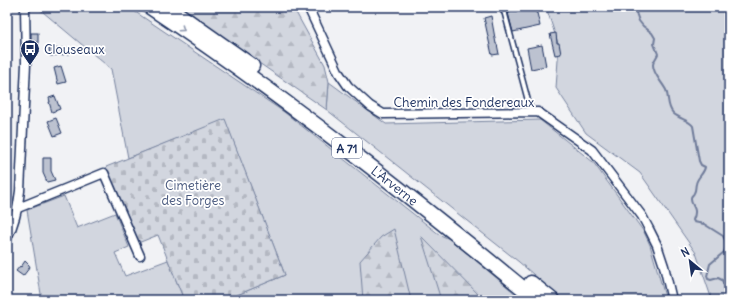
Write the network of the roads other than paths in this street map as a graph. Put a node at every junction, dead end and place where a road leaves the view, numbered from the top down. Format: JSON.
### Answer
{"nodes":[{"id":1,"x":25,"y":7,"type":"edge"},
{"id":2,"x":150,"y":7,"type":"edge"},
{"id":3,"x":168,"y":7,"type":"edge"},
{"id":4,"x":308,"y":7,"type":"edge"},
{"id":5,"x":522,"y":7,"type":"edge"},
{"id":6,"x":503,"y":9,"type":"edge"},
{"id":7,"x":531,"y":112,"type":"junction"},
{"id":8,"x":18,"y":208,"type":"junction"},
{"id":9,"x":7,"y":238,"type":"edge"},
{"id":10,"x":140,"y":256,"type":"dead end"},
{"id":11,"x":537,"y":300,"type":"edge"},
{"id":12,"x":552,"y":300,"type":"edge"},
{"id":13,"x":672,"y":300,"type":"edge"}],
"edges":[{"from":1,"to":8,"type":"street"},
{"from":2,"to":11,"type":"highway","name":"L'Arverne","number":"A 71","one_way":true},
{"from":3,"to":12,"type":"highway","name":"L'Arverne","number":"A 71"},
{"from":4,"to":7,"type":"street","name":"Chemin des Fondereaux"},
{"from":5,"to":6,"type":"lane"},
{"from":6,"to":7,"type":"lane"},
{"from":7,"to":13,"type":"street","name":"Chemin des Fondereaux"},
{"from":8,"to":9,"type":"street"},
{"from":8,"to":10,"type":"street"}]}
